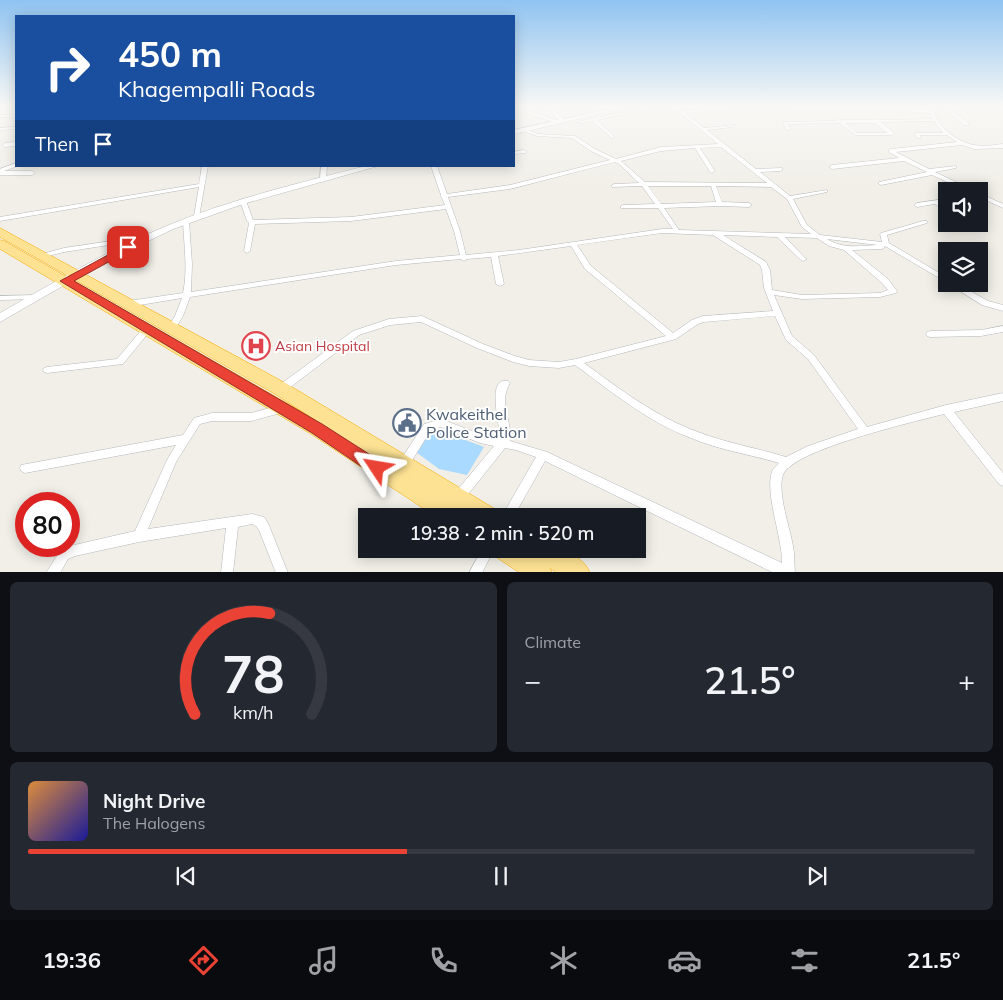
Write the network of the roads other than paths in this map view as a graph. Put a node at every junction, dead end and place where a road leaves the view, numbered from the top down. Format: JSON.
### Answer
{"nodes":[{"id":1,"x":532,"y":134,"type":"edge"},
{"id":2,"x":609,"y":134,"type":"edge"},
{"id":3,"x":709,"y":134,"type":"edge"},
{"id":4,"x":857,"y":134,"type":"edge"},
{"id":5,"x":892,"y":134,"type":"edge"},
{"id":6,"x":947,"y":134,"type":"joint"},
{"id":7,"x":612,"y":136,"type":"dead end"},
{"id":8,"x":919,"y":137,"type":"dead end"},
{"id":9,"x":720,"y":142,"type":"junction"},
{"id":10,"x":962,"y":143,"type":"junction"},
{"id":11,"x":15,"y":144,"type":"edge"},
{"id":12,"x":5,"y":145,"type":"dead end"},
{"id":13,"x":696,"y":146,"type":"junction"},
{"id":14,"x":1003,"y":146,"type":"edge"},
{"id":15,"x":524,"y":152,"type":"dead end"},
{"id":16,"x":515,"y":153,"type":"edge"},
{"id":17,"x":904,"y":159,"type":"junction"},
{"id":18,"x":616,"y":160,"type":"junction"},
{"id":19,"x":15,"y":164,"type":"edge"},
{"id":20,"x":205,"y":167,"type":"edge"},
{"id":21,"x":324,"y":167,"type":"edge"},
{"id":22,"x":371,"y":167,"type":"edge"},
{"id":23,"x":434,"y":167,"type":"edge"},
{"id":24,"x":832,"y":167,"type":"dead end"},
{"id":25,"x":954,"y":167,"type":"dead end"},
{"id":26,"x":780,"y":169,"type":"dead end"},
{"id":27,"x":712,"y":170,"type":"dead end"},
{"id":28,"x":760,"y":170,"type":"junction"},
{"id":29,"x":0,"y":172,"type":"edge"},
{"id":30,"x":930,"y":172,"type":"junction"},
{"id":31,"x":32,"y":173,"type":"dead end"},
{"id":32,"x":323,"y":180,"type":"junction"},
{"id":33,"x":952,"y":182,"type":"edge"},
{"id":34,"x":881,"y":183,"type":"dead end"},
{"id":35,"x":644,"y":184,"type":"junction"},
{"id":36,"x":201,"y":185,"type":"junction"},
{"id":37,"x":713,"y":185,"type":"junction"},
{"id":38,"x":774,"y":185,"type":"junction"},
{"id":39,"x":614,"y":186,"type":"dead end"},
{"id":40,"x":825,"y":191,"type":"dead end"},
{"id":41,"x":443,"y":196,"type":"junction"},
{"id":42,"x":789,"y":198,"type":"junction"},
{"id":43,"x":988,"y":199,"type":"edge"},
{"id":44,"x":243,"y":201,"type":"junction"},
{"id":45,"x":936,"y":202,"type":"edge"},
{"id":46,"x":720,"y":204,"type":"junction"},
{"id":47,"x":917,"y":204,"type":"dead end"},
{"id":48,"x":749,"y":205,"type":"dead end"},
{"id":49,"x":658,"y":206,"type":"junction"},
{"id":50,"x":1003,"y":206,"type":"edge"},
{"id":51,"x":447,"y":207,"type":"junction"},
{"id":52,"x":623,"y":207,"type":"dead end"},
{"id":53,"x":197,"y":216,"type":"junction"},
{"id":54,"x":0,"y":219,"type":"edge"},
{"id":55,"x":186,"y":221,"type":"junction"},
{"id":56,"x":252,"y":222,"type":"junction"},
{"id":57,"x":925,"y":222,"type":"dead end"},
{"id":58,"x":677,"y":231,"type":"junction"},
{"id":59,"x":0,"y":232,"type":"edge"},
{"id":60,"x":714,"y":232,"type":"junction"},
{"id":61,"x":778,"y":234,"type":"junction"},
{"id":62,"x":816,"y":236,"type":"junction"},
{"id":63,"x":146,"y":238,"type":"junction"},
{"id":64,"x":886,"y":241,"type":"junction"},
{"id":65,"x":0,"y":244,"type":"edge"},
{"id":66,"x":573,"y":244,"type":"junction"},
{"id":67,"x":846,"y":248,"type":"junction"},
{"id":68,"x":247,"y":250,"type":"dead end"},
{"id":69,"x":44,"y":255,"type":"junction"},
{"id":70,"x":494,"y":255,"type":"junction"},
{"id":71,"x":464,"y":258,"type":"junction"},
{"id":72,"x":803,"y":259,"type":"dead end"},
{"id":73,"x":938,"y":275,"type":"edge"},
{"id":74,"x":72,"y":277,"type":"junction"},
{"id":75,"x":500,"y":284,"type":"dead end"},
{"id":76,"x":769,"y":292,"type":"junction"},
{"id":77,"x":967,"y":292,"type":"edge"},
{"id":78,"x":189,"y":294,"type":"junction"},
{"id":79,"x":37,"y":297,"type":"junction"},
{"id":80,"x":0,"y":298,"type":"edge"},
{"id":81,"x":128,"y":304,"type":"junction"},
{"id":82,"x":1003,"y":308,"type":"edge"},
{"id":83,"x":777,"y":314,"type":"junction"},
{"id":84,"x":0,"y":318,"type":"edge"},
{"id":85,"x":147,"y":329,"type":"junction"},
{"id":86,"x":171,"y":329,"type":"junction"},
{"id":87,"x":1003,"y":329,"type":"edge"},
{"id":88,"x":930,"y":334,"type":"dead end"},
{"id":89,"x":673,"y":337,"type":"junction"},
{"id":90,"x":576,"y":362,"type":"junction"},
{"id":91,"x":47,"y":370,"type":"dead end"},
{"id":92,"x":504,"y":383,"type":"dead end"},
{"id":93,"x":280,"y":389,"type":"junction"},
{"id":94,"x":1001,"y":401,"type":"edge"},
{"id":95,"x":282,"y":408,"type":"junction"},
{"id":96,"x":946,"y":409,"type":"junction"},
{"id":97,"x":865,"y":432,"type":"junction"},
{"id":98,"x":184,"y":439,"type":"junction"},
{"id":99,"x":503,"y":444,"type":"junction"},
{"id":100,"x":543,"y":455,"type":"junction"},
{"id":101,"x":786,"y":461,"type":"junction"},
{"id":102,"x":404,"y":464,"type":"junction"},
{"id":103,"x":25,"y":468,"type":"dead end"},
{"id":104,"x":1003,"y":481,"type":"edge"},
{"id":105,"x":458,"y":498,"type":"junction"},
{"id":106,"x":440,"y":508,"type":"edge"},
{"id":107,"x":475,"y":508,"type":"edge"},
{"id":108,"x":513,"y":508,"type":"edge"},
{"id":109,"x":233,"y":521,"type":"junction"},
{"id":110,"x":139,"y":536,"type":"junction"},
{"id":111,"x":483,"y":558,"type":"edge"},
{"id":112,"x":518,"y":558,"type":"edge"},
{"id":113,"x":555,"y":558,"type":"edge"},
{"id":114,"x":788,"y":569,"type":"edge"},
{"id":115,"x":52,"y":572,"type":"edge"},
{"id":116,"x":227,"y":572,"type":"edge"},
{"id":117,"x":282,"y":572,"type":"edge"},
{"id":118,"x":475,"y":572,"type":"edge"},
{"id":119,"x":541,"y":572,"type":"edge"},
{"id":120,"x":578,"y":572,"type":"edge"}],
"edges":[{"from":1,"to":18,"type":"street"},
{"from":2,"to":7,"type":"street"},
{"from":3,"to":9,"type":"street"},
{"from":4,"to":5,"type":"street"},
{"from":6,"to":8,"type":"street"},
{"from":6,"to":10,"type":"street"},
{"from":9,"to":13,"type":"street"},
{"from":9,"to":28,"type":"street"},
{"from":10,"to":14,"type":"street"},
{"from":10,"to":17,"type":"street"},
{"from":11,"to":12,"type":"street"},
{"from":13,"to":18,"type":"street"},
{"from":13,"to":27,"type":"street"},
{"from":15,"to":16,"type":"street"},
{"from":17,"to":24,"type":"street"},
{"from":17,"to":30,"type":"street"},
{"from":18,"to":35,"type":"street"},
{"from":18,"to":41,"type":"street"},
{"from":19,"to":29,"type":"street"},
{"from":20,"to":36,"type":"street"},
{"from":21,"to":32,"type":"street"},
{"from":22,"to":32,"type":"street"},
{"from":23,"to":41,"type":"street"},
{"from":25,"to":30,"type":"street"},
{"from":26,"to":28,"type":"street"},
{"from":28,"to":38,"type":"street"},
{"from":29,"to":31,"type":"street"},
{"from":30,"to":33,"type":"street"},
{"from":30,"to":34,"type":"street"},
{"from":32,"to":44,"type":"street"},
{"from":35,"to":37,"type":"street"},
{"from":35,"to":39,"type":"street"},
{"from":35,"to":49,"type":"street"},
{"from":36,"to":53,"type":"street"},
{"from":36,"to":54,"type":"street"},
{"from":37,"to":38,"type":"street"},
{"from":37,"to":46,"type":"street"},
{"from":38,"to":42,"type":"street"},
{"from":40,"to":42,"type":"street"},
{"from":41,"to":51,"type":"street"},
{"from":42,"to":62,"type":"street"},
{"from":43,"to":50,"type":"street"},
{"from":44,"to":53,"type":"street"},
{"from":44,"to":56,"type":"street"},
{"from":45,"to":47,"type":"street"},
{"from":46,"to":48,"type":"street"},
{"from":46,"to":49,"type":"street"},
{"from":49,"to":52,"type":"street"},
{"from":49,"to":58,"type":"street"},
{"from":51,"to":56,"type":"street"},
{"from":51,"to":71,"type":"street"},
{"from":53,"to":55,"type":"street"},
{"from":55,"to":63,"type":"street"},
{"from":55,"to":78,"type":"street"},
{"from":56,"to":68,"type":"street"},
{"from":57,"to":64,"type":"street"},
{"from":58,"to":60,"type":"street"},
{"from":58,"to":66,"type":"street"},
{"from":59,"to":69,"type":"highway"},
{"from":60,"to":61,"type":"street"},
{"from":60,"to":76,"type":"street"},
{"from":61,"to":62,"type":"street"},
{"from":61,"to":72,"type":"street"},
{"from":62,"to":64,"type":"street"},
{"from":62,"to":67,"type":"street"},
{"from":63,"to":69,"type":"street"},
{"from":63,"to":74,"type":"street"},
{"from":64,"to":67,"type":"street"},
{"from":64,"to":73,"type":"street"},
{"from":65,"to":74,"type":"highway"},
{"from":66,"to":70,"type":"street"},
{"from":66,"to":89,"type":"street"},
{"from":67,"to":76,"type":"street"},
{"from":69,"to":74,"type":"highway"},
{"from":70,"to":71,"type":"street"},
{"from":70,"to":75,"type":"street"},
{"from":71,"to":78,"type":"street"},
{"from":74,"to":79,"type":"street"},
{"from":74,"to":81,"type":"highway"},
{"from":74,"to":85,"type":"highway"},
{"from":76,"to":83,"type":"street"},
{"from":77,"to":82,"type":"street"},
{"from":78,"to":81,"type":"street"},
{"from":78,"to":86,"type":"street"},
{"from":79,"to":80,"type":"street"},
{"from":79,"to":84,"type":"street"},
{"from":81,"to":86,"type":"highway"},
{"from":83,"to":89,"type":"street"},
{"from":83,"to":97,"type":"street"},
{"from":85,"to":91,"type":"street"},
{"from":85,"to":95,"type":"highway"},
{"from":86,"to":93,"type":"highway"},
{"from":87,"to":88,"type":"street"},
{"from":89,"to":90,"type":"street"},
{"from":90,"to":93,"type":"street"},
{"from":90,"to":101,"type":"street"},
{"from":92,"to":99,"type":"street"},
{"from":93,"to":102,"type":"highway"},
{"from":94,"to":96,"type":"street"},
{"from":95,"to":98,"type":"street"},
{"from":95,"to":106,"type":"highway"},
{"from":96,"to":97,"type":"street"},
{"from":96,"to":104,"type":"street"},
{"from":97,"to":101,"type":"street"},
{"from":98,"to":103,"type":"street"},
{"from":98,"to":110,"type":"street"},
{"from":99,"to":100,"type":"street"},
{"from":99,"to":102,"type":"street"},
{"from":99,"to":105,"type":"street"},
{"from":100,"to":108,"type":"street"},
{"from":100,"to":114,"type":"street"},
{"from":101,"to":114,"type":"street"},
{"from":102,"to":105,"type":"highway"},
{"from":105,"to":107,"type":"highway"},
{"from":109,"to":110,"type":"street"},
{"from":109,"to":116,"type":"street"},
{"from":109,"to":117,"type":"street"},
{"from":110,"to":115,"type":"street"},
{"from":111,"to":118,"type":"street"},
{"from":112,"to":119,"type":"highway"},
{"from":113,"to":120,"type":"highway"}]}
